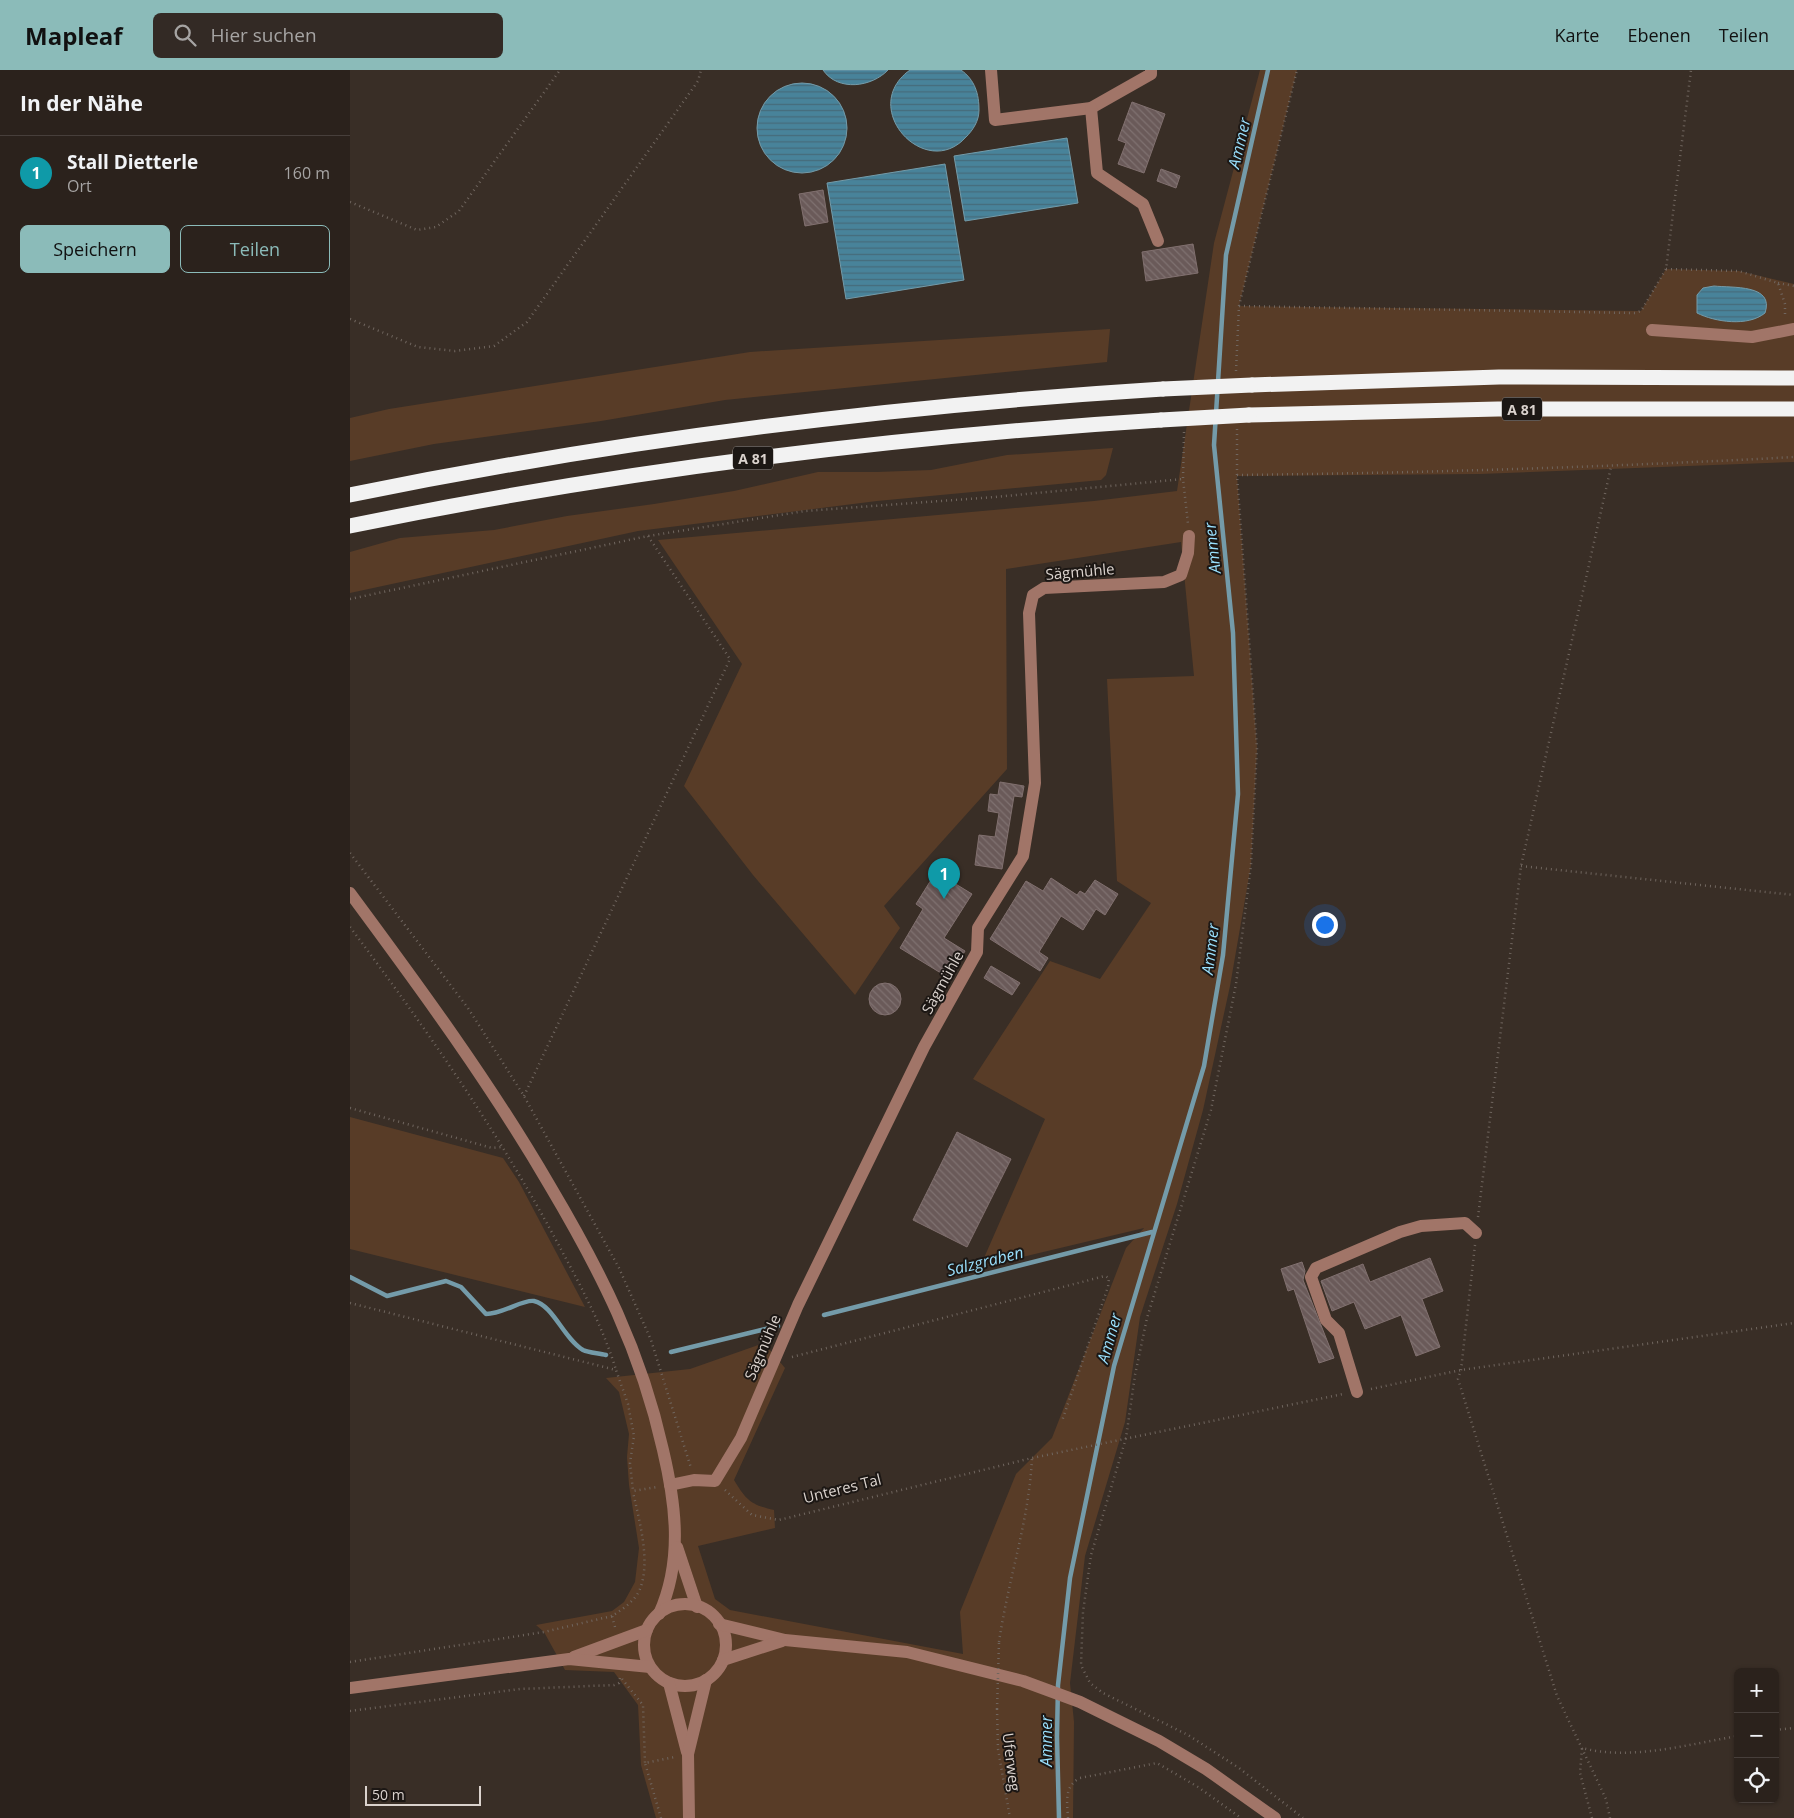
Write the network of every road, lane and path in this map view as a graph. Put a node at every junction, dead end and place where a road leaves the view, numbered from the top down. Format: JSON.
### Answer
{"nodes":[{"id":1,"x":560,"y":70,"type":"edge"},
{"id":2,"x":701,"y":70,"type":"edge"},
{"id":3,"x":991,"y":70,"type":"edge"},
{"id":4,"x":1151,"y":70,"type":"edge"},
{"id":5,"x":1297,"y":70,"type":"edge"},
{"id":6,"x":1691,"y":70,"type":"edge"},
{"id":7,"x":1091,"y":108,"type":"junction"},
{"id":8,"x":350,"y":202,"type":"edge"},
{"id":9,"x":1158,"y":242,"type":"dead end"},
{"id":10,"x":1666,"y":269,"type":"junction"},
{"id":11,"x":1778,"y":283,"type":"junction"},
{"id":12,"x":1794,"y":286,"type":"edge"},
{"id":13,"x":1239,"y":306,"type":"junction"},
{"id":14,"x":350,"y":319,"type":"edge"},
{"id":15,"x":1652,"y":330,"type":"dead end"},
{"id":16,"x":1789,"y":330,"type":"edge"},
{"id":17,"x":1236,"y":378,"type":"dead end"},
{"id":18,"x":1794,"y":378,"type":"edge"},
{"id":19,"x":1794,"y":409,"type":"edge"},
{"id":20,"x":1237,"y":427,"type":"dead end"},
{"id":21,"x":1794,"y":457,"type":"edge"},
{"id":22,"x":1611,"y":468,"type":"junction"},
{"id":23,"x":1237,"y":475,"type":"junction"},
{"id":24,"x":350,"y":495,"type":"edge"},
{"id":25,"x":350,"y":526,"type":"edge"},
{"id":26,"x":648,"y":536,"type":"junction"},
{"id":27,"x":1190,"y":536,"type":"joint"},
{"id":28,"x":350,"y":599,"type":"edge"},
{"id":29,"x":1520,"y":866,"type":"junction"},
{"id":30,"x":350,"y":893,"type":"edge"},
{"id":31,"x":1794,"y":895,"type":"edge"},
{"id":32,"x":350,"y":927,"type":"edge"},
{"id":33,"x":524,"y":1096,"type":"dead end"},
{"id":34,"x":350,"y":1108,"type":"edge"},
{"id":35,"x":501,"y":1147,"type":"junction"},
{"id":36,"x":1476,"y":1233,"type":"junction"},
{"id":37,"x":350,"y":1303,"type":"edge"},
{"id":38,"x":1794,"y":1324,"type":"edge"},
{"id":39,"x":774,"y":1362,"type":"junction"},
{"id":40,"x":616,"y":1370,"type":"junction"},
{"id":41,"x":1461,"y":1370,"type":"junction"},
{"id":42,"x":1358,"y":1392,"type":"junction"},
{"id":43,"x":1062,"y":1420,"type":"dead end"},
{"id":44,"x":1126,"y":1438,"type":"junction"},
{"id":45,"x":1032,"y":1458,"type":"junction"},
{"id":46,"x":715,"y":1481,"type":"junction"},
{"id":47,"x":670,"y":1486,"type":"junction"},
{"id":48,"x":676,"y":1544,"type":"junction"},
{"id":49,"x":697,"y":1607,"type":"junction"},
{"id":50,"x":659,"y":1614,"type":"junction"},
{"id":51,"x":612,"y":1616,"type":"dead end"},
{"id":52,"x":719,"y":1624,"type":"junction"},
{"id":53,"x":647,"y":1630,"type":"junction"},
{"id":54,"x":785,"y":1640,"type":"junction"},
{"id":55,"x":569,"y":1659,"type":"junction"},
{"id":56,"x":722,"y":1660,"type":"junction"},
{"id":57,"x":350,"y":1662,"type":"edge"},
{"id":58,"x":650,"y":1667,"type":"junction"},
{"id":59,"x":620,"y":1677,"type":"dead end"},
{"id":60,"x":706,"y":1680,"type":"junction"},
{"id":61,"x":669,"y":1683,"type":"junction"},
{"id":62,"x":350,"y":1688,"type":"edge"},
{"id":63,"x":350,"y":1711,"type":"edge"},
{"id":64,"x":1794,"y":1728,"type":"edge"},
{"id":65,"x":1779,"y":1730,"type":"edge"},
{"id":66,"x":1734,"y":1737,"type":"edge"},
{"id":67,"x":1582,"y":1748,"type":"junction"},
{"id":68,"x":688,"y":1754,"type":"junction"},
{"id":69,"x":661,"y":1818,"type":"edge"},
{"id":70,"x":689,"y":1818,"type":"edge"},
{"id":71,"x":1010,"y":1818,"type":"edge"},
{"id":72,"x":1068,"y":1818,"type":"edge"},
{"id":73,"x":1241,"y":1818,"type":"edge"},
{"id":74,"x":1275,"y":1818,"type":"edge"},
{"id":75,"x":1304,"y":1818,"type":"edge"},
{"id":76,"x":1592,"y":1818,"type":"edge"},
{"id":77,"x":1610,"y":1818,"type":"edge"}],
"edges":[{"from":1,"to":8,"type":"path"},
{"from":2,"to":14,"type":"path"},
{"from":3,"to":7,"type":"street"},
{"from":4,"to":7,"type":"street"},
{"from":5,"to":13,"type":"path"},
{"from":6,"to":10,"type":"path"},
{"from":7,"to":9,"type":"street"},
{"from":10,"to":11,"type":"path"},
{"from":10,"to":13,"type":"path"},
{"from":11,"to":12,"type":"path"},
{"from":11,"to":16,"type":"path"},
{"from":13,"to":17,"type":"path"},
{"from":15,"to":16,"type":"street"},
{"from":18,"to":24,"type":"highway","number":"A 81","bridge":true},
{"from":19,"to":25,"type":"highway","number":"A 81","bridge":true},
{"from":20,"to":23,"type":"path"},
{"from":21,"to":22,"type":"path"},
{"from":22,"to":23,"type":"path"},
{"from":22,"to":29,"type":"path"},
{"from":23,"to":44,"type":"path"},
{"from":26,"to":27,"type":"path"},
{"from":26,"to":28,"type":"path"},
{"from":26,"to":33,"type":"path"},
{"from":27,"to":39,"type":"street","name":"Sägmühle"},
{"from":29,"to":31,"type":"path"},
{"from":29,"to":36,"type":"path"},
{"from":30,"to":47,"type":"street"},
{"from":32,"to":35,"type":"path"},
{"from":34,"to":35,"type":"path"},
{"from":35,"to":40,"type":"path"},
{"from":36,"to":41,"type":"path"},
{"from":36,"to":42,"type":"street"},
{"from":37,"to":40,"type":"path"},
{"from":38,"to":41,"type":"path","name":"Unteres Tal"},
{"from":39,"to":43,"type":"path"},
{"from":39,"to":46,"type":"street","name":"Sägmühle"},
{"from":40,"to":47,"type":"path"},
{"from":41,"to":42,"type":"path","name":"Unteres Tal"},
{"from":41,"to":67,"type":"path"},
{"from":42,"to":44,"type":"path","name":"Unteres Tal"},
{"from":44,"to":45,"type":"path","name":"Unteres Tal"},
{"from":44,"to":75,"type":"path"},
{"from":45,"to":46,"type":"path","name":"Unteres Tal"},
{"from":45,"to":71,"type":"path","name":"Uferweg","bridge":true},
{"from":46,"to":47,"type":"street"},
{"from":47,"to":48,"type":"street"},
{"from":48,"to":49,"type":"street"},
{"from":48,"to":50,"type":"street"},
{"from":49,"to":50,"type":"street"},
{"from":49,"to":52,"type":"street"},
{"from":50,"to":53,"type":"street"},
{"from":51,"to":57,"type":"path"},
{"from":52,"to":54,"type":"street"},
{"from":52,"to":56,"type":"street"},
{"from":53,"to":55,"type":"street"},
{"from":53,"to":58,"type":"street"},
{"from":54,"to":56,"type":"street"},
{"from":54,"to":74,"type":"street"},
{"from":55,"to":58,"type":"street"},
{"from":55,"to":62,"type":"street"},
{"from":56,"to":60,"type":"street"},
{"from":58,"to":61,"type":"street"},
{"from":59,"to":63,"type":"path"},
{"from":60,"to":61,"type":"street"},
{"from":60,"to":68,"type":"street"},
{"from":61,"to":68,"type":"street"},
{"from":64,"to":65,"type":"path"},
{"from":66,"to":67,"type":"path"},
{"from":67,"to":76,"type":"path"},
{"from":67,"to":77,"type":"path"},
{"from":68,"to":69,"type":"path"},
{"from":68,"to":70,"type":"street"},
{"from":72,"to":73,"type":"path"}]}
